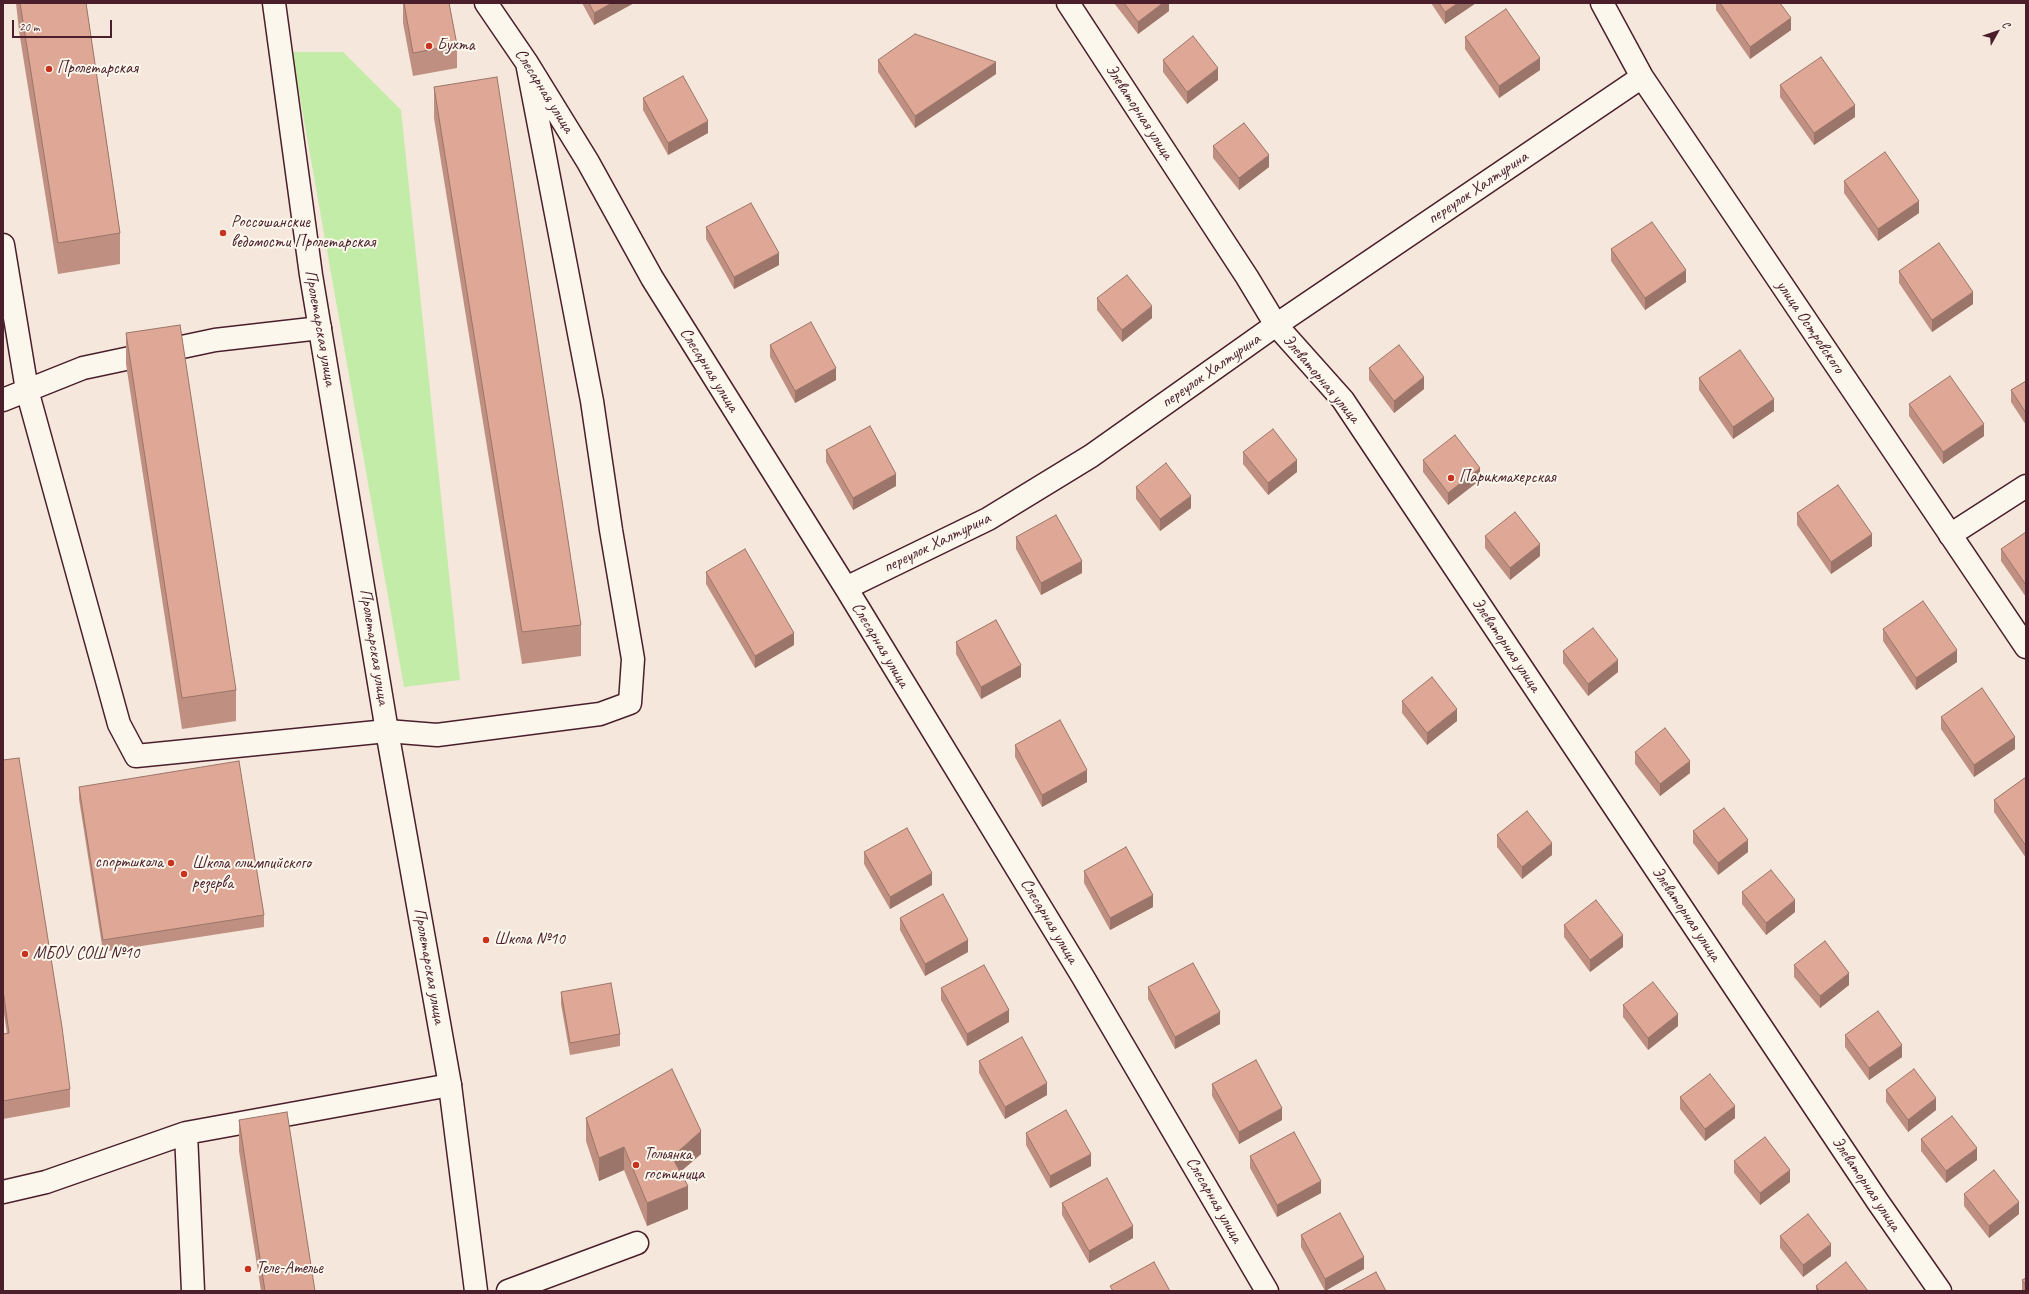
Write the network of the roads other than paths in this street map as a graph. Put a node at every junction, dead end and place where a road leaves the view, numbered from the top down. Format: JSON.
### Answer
{"nodes":[{"id":1,"x":274,"y":3,"type":"edge"},
{"id":2,"x":486,"y":3,"type":"edge"},
{"id":3,"x":1068,"y":3,"type":"edge"},
{"id":4,"x":1602,"y":3,"type":"edge"},
{"id":5,"x":527,"y":63,"type":"junction"},
{"id":6,"x":1642,"y":77,"type":"junction"},
{"id":7,"x":3,"y":245,"type":"edge"},
{"id":8,"x":1276,"y":326,"type":"junction"},
{"id":9,"x":320,"y":328,"type":"junction"},
{"id":10,"x":28,"y":390,"type":"junction"},
{"id":11,"x":3,"y":400,"type":"edge"},
{"id":12,"x":2026,"y":486,"type":"edge"},
{"id":13,"x":1950,"y":535,"type":"junction"},
{"id":14,"x":846,"y":588,"type":"junction"},
{"id":15,"x":2026,"y":647,"type":"edge"},
{"id":16,"x":387,"y":731,"type":"junction"},
{"id":17,"x":450,"y":1085,"type":"junction"},
{"id":18,"x":186,"y":1133,"type":"junction"},
{"id":19,"x":3,"y":1192,"type":"edge"},
{"id":20,"x":638,"y":1243,"type":"dead end"},
{"id":21,"x":194,"y":1291,"type":"edge"},
{"id":22,"x":476,"y":1291,"type":"edge"},
{"id":23,"x":508,"y":1291,"type":"edge"},
{"id":24,"x":1268,"y":1291,"type":"edge"},
{"id":25,"x":1940,"y":1291,"type":"edge"}],
"edges":[{"from":1,"to":9,"type":"street","name":"Пролетарская улица"},
{"from":2,"to":5,"type":"street","name":"Слесарная улица"},
{"from":3,"to":8,"type":"street","name":"Элеваторная улица"},
{"from":4,"to":6,"type":"street","name":"улица Островского"},
{"from":5,"to":14,"type":"street","name":"Слесарная улица"},
{"from":5,"to":16,"type":"street"},
{"from":6,"to":8,"type":"street","name":"переулок Халтурина"},
{"from":6,"to":13,"type":"street","name":"улица Островского"},
{"from":7,"to":10,"type":"street"},
{"from":8,"to":14,"type":"street","name":"переулок Халтурина"},
{"from":8,"to":25,"type":"street","name":"Элеваторная улица"},
{"from":9,"to":10,"type":"street"},
{"from":9,"to":16,"type":"street","name":"Пролетарская улица"},
{"from":10,"to":11,"type":"street"},
{"from":10,"to":16,"type":"street"},
{"from":12,"to":13,"type":"street"},
{"from":13,"to":15,"type":"street","name":"улица Островского"},
{"from":14,"to":24,"type":"street","name":"Слесарная улица"},
{"from":16,"to":17,"type":"street","name":"Пролетарская улица"},
{"from":17,"to":18,"type":"street"},
{"from":17,"to":22,"type":"street","name":"Пролетарская улица"},
{"from":18,"to":19,"type":"street"},
{"from":18,"to":21,"type":"street"},
{"from":20,"to":23,"type":"street"}]}
